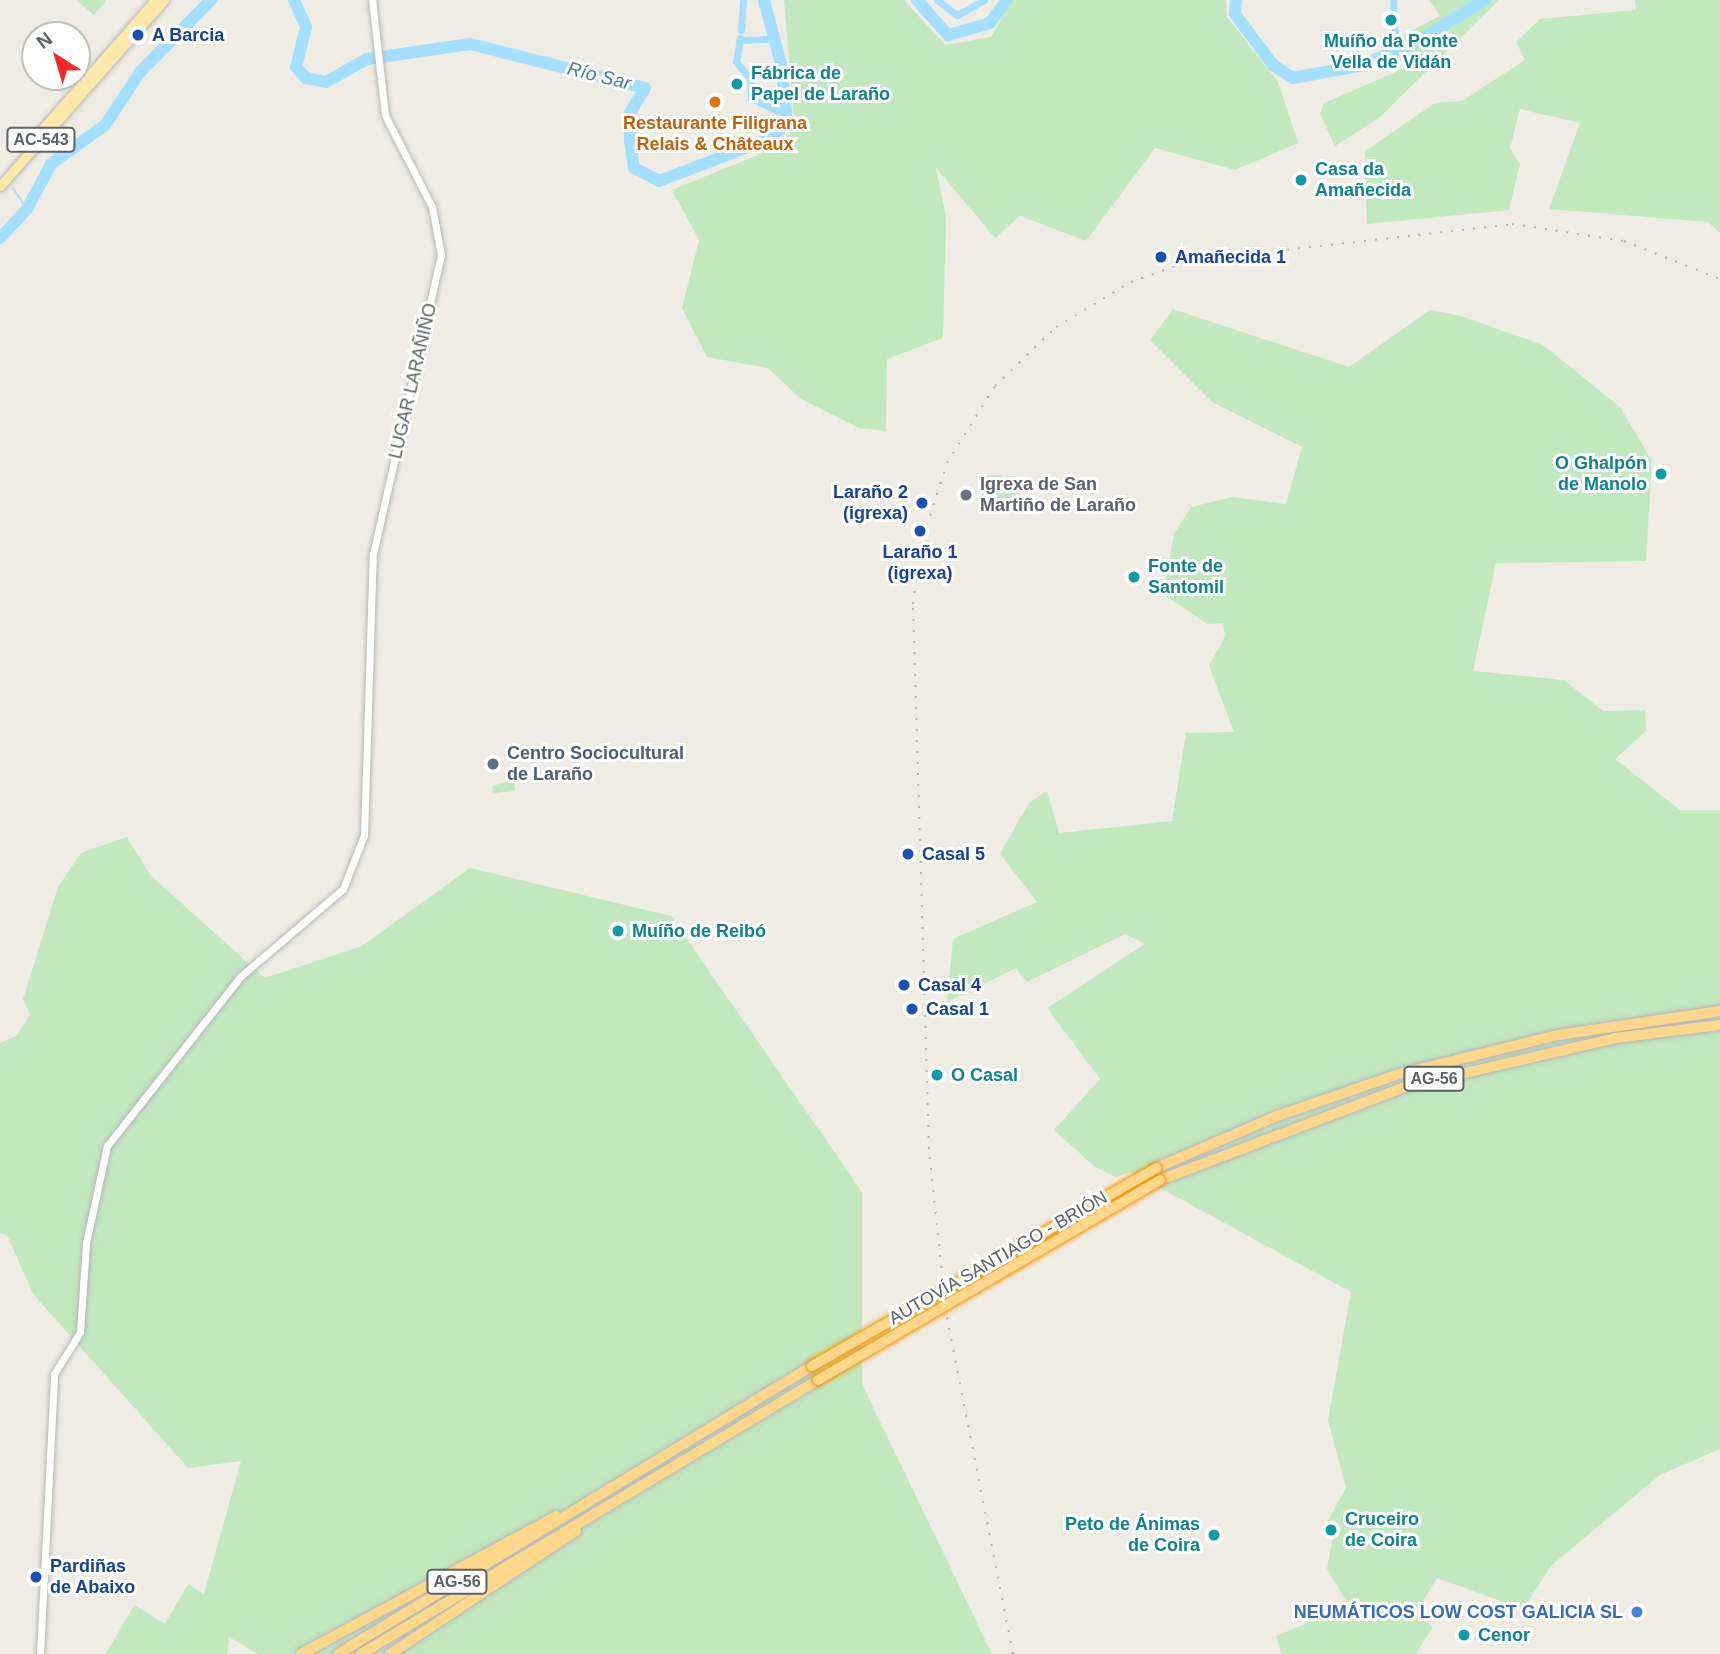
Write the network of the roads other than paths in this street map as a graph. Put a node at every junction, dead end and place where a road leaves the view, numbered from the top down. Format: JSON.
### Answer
{"nodes":[{"id":1,"x":155,"y":0,"type":"edge"},
{"id":2,"x":164,"y":0,"type":"edge"},
{"id":3,"x":372,"y":0,"type":"edge"},
{"id":4,"x":0,"y":180,"type":"edge"},
{"id":5,"x":0,"y":186,"type":"edge"},
{"id":6,"x":1720,"y":1004,"type":"edge"},
{"id":7,"x":1720,"y":1011,"type":"edge"},
{"id":8,"x":1685,"y":1014,"type":"junction"},
{"id":9,"x":1720,"y":1024,"type":"edge"},
{"id":10,"x":576,"y":1509,"type":"junction"},
{"id":11,"x":596,"y":1512,"type":"junction"},
{"id":12,"x":40,"y":1654,"type":"edge"},
{"id":13,"x":301,"y":1654,"type":"edge"},
{"id":14,"x":338,"y":1654,"type":"edge"},
{"id":15,"x":361,"y":1654,"type":"edge"},
{"id":16,"x":390,"y":1654,"type":"edge"}],
"edges":[{"from":1,"to":4,"type":"main road","number":"AC-543"},
{"from":2,"to":5,"type":"main road","number":"AC-543"},
{"from":3,"to":12,"type":"street","name":"LUGAR LARAÑIÑO"},
{"from":6,"to":8,"type":"highway"},
{"from":7,"to":8,"type":"highway","name":"AUTOVÍA SANTIAGO - BRIÓN","number":"AG-56"},
{"from":8,"to":10,"type":"highway","name":"AUTOVÍA SANTIAGO - BRIÓN","number":"AG-56","bridge":true},
{"from":9,"to":11,"type":"highway","name":"AUTOVÍA SANTIAGO - BRIÓN","number":"AG-56","bridge":true},
{"from":10,"to":13,"type":"highway"},
{"from":10,"to":14,"type":"highway","name":"AUTOVÍA SANTIAGO - BRIÓN","number":"AG-56"},
{"from":11,"to":15,"type":"highway","name":"AUTOVÍA SANTIAGO - BRIÓN","number":"AG-56"},
{"from":11,"to":16,"type":"highway"}]}
